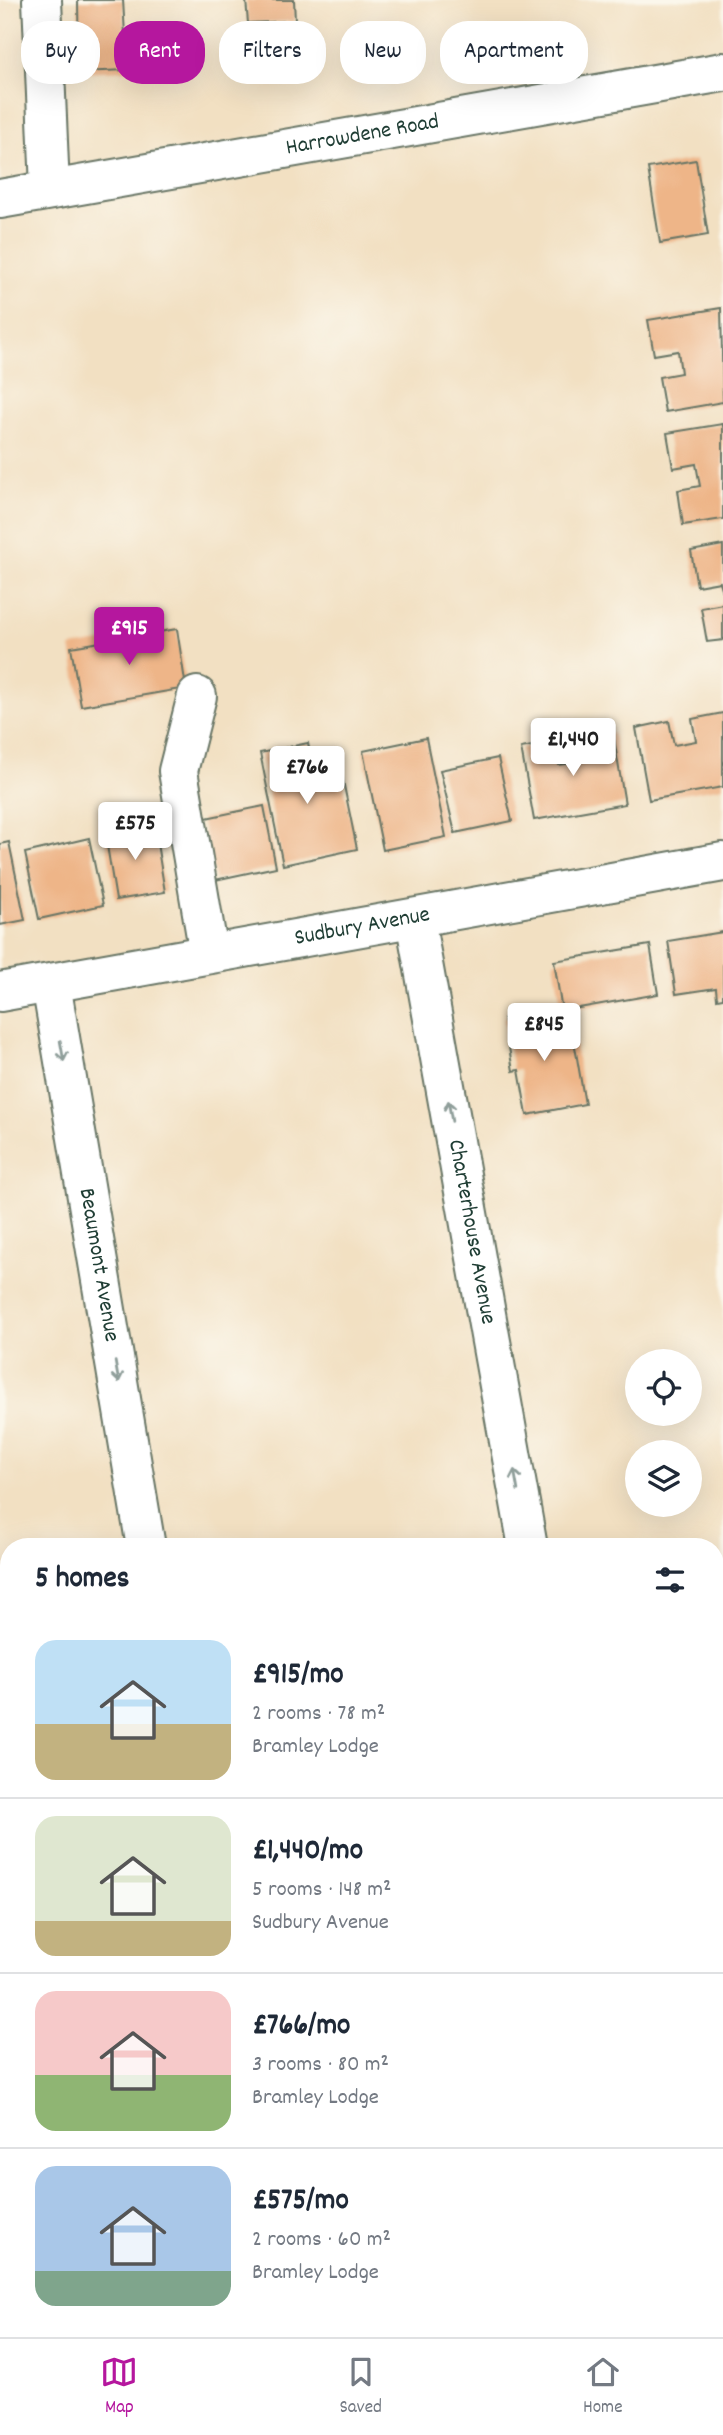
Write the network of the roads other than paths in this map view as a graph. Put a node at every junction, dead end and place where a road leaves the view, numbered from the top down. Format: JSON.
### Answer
{"nodes":[{"id":1,"x":42,"y":0,"type":"edge"},
{"id":2,"x":723,"y":72,"type":"edge"},
{"id":3,"x":50,"y":189,"type":"junction"},
{"id":4,"x":0,"y":199,"type":"edge"},
{"id":5,"x":197,"y":696,"type":"dead end"},
{"id":6,"x":723,"y":862,"type":"edge"},
{"id":7,"x":415,"y":919,"type":"junction"},
{"id":8,"x":209,"y":954,"type":"junction"},
{"id":9,"x":51,"y":984,"type":"junction"},
{"id":10,"x":0,"y":992,"type":"edge"},
{"id":11,"x":144,"y":1538,"type":"edge"},
{"id":12,"x":526,"y":1538,"type":"edge"}],
"edges":[{"from":1,"to":3,"type":"street"},
{"from":2,"to":3,"type":"street","name":"Harrowdene Road"},
{"from":3,"to":4,"type":"street","name":"Harrowdene Road"},
{"from":5,"to":8,"type":"street"},
{"from":6,"to":7,"type":"street","name":"Sudbury Avenue"},
{"from":7,"to":8,"type":"street","name":"Sudbury Avenue"},
{"from":12,"to":7,"type":"street","name":"Charterhouse Avenue","one_way":true},
{"from":8,"to":9,"type":"street","name":"Sudbury Avenue"},
{"from":9,"to":10,"type":"street","name":"Sudbury Avenue"},
{"from":9,"to":11,"type":"street","name":"Beaumont Avenue","one_way":true}]}
